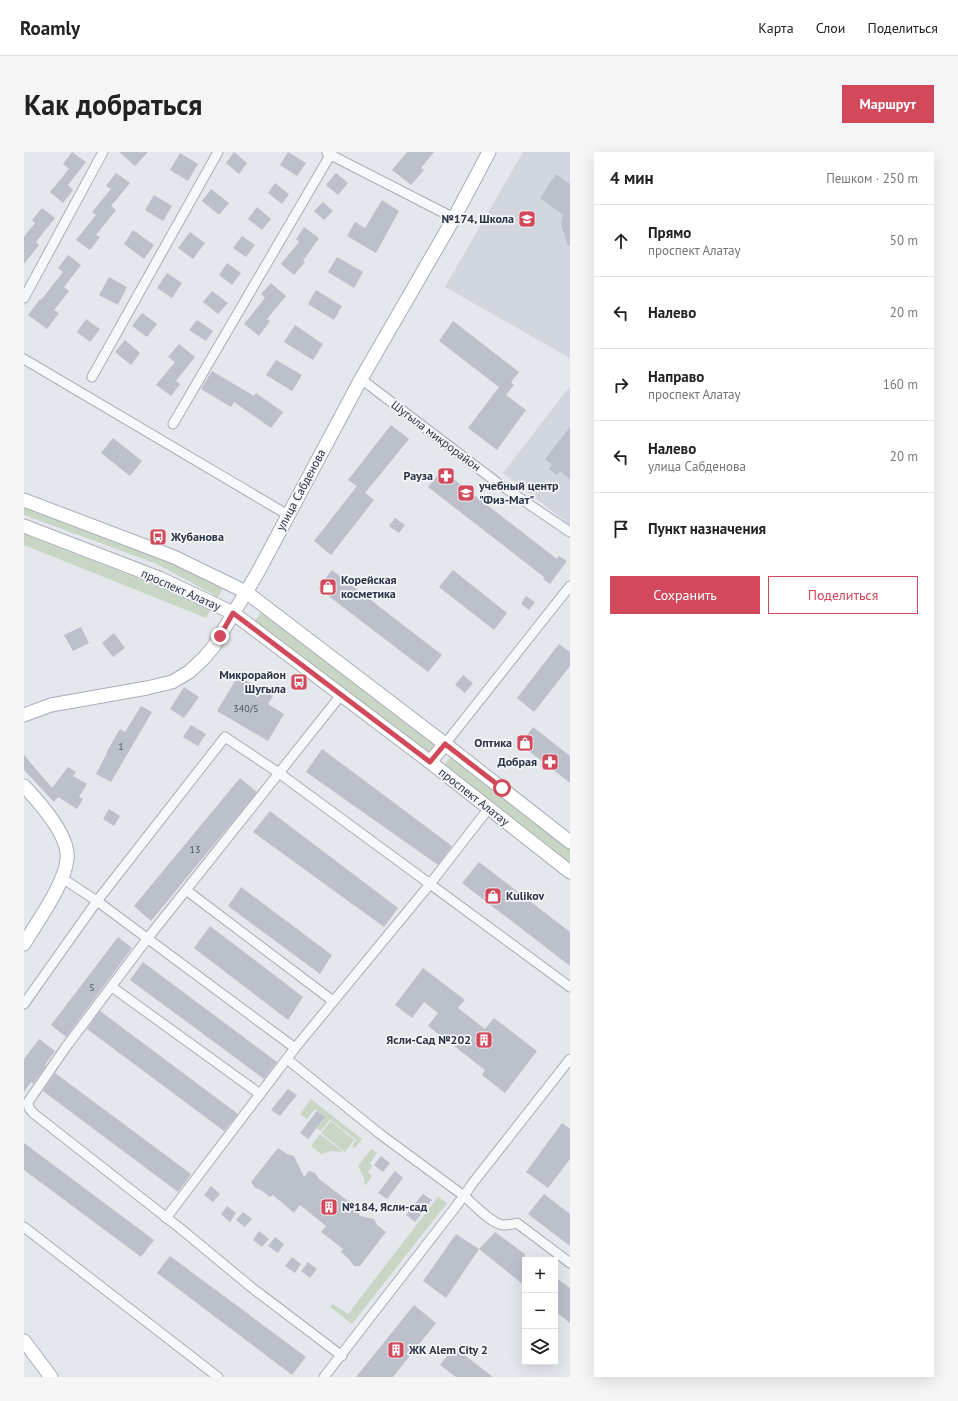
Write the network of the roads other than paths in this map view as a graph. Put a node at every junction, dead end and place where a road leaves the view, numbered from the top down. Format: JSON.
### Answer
{"nodes":[{"id":1,"x":103,"y":152,"type":"edge"},
{"id":2,"x":218,"y":152,"type":"edge"},
{"id":3,"x":489,"y":152,"type":"edge"},
{"id":4,"x":329,"y":153,"type":"edge"},
{"id":5,"x":454,"y":218,"type":"junction"},
{"id":6,"x":24,"y":298,"type":"edge"},
{"id":7,"x":24,"y":359,"type":"edge"},
{"id":8,"x":92,"y":377,"type":"dead end"},
{"id":9,"x":361,"y":379,"type":"junction"},
{"id":10,"x":173,"y":424,"type":"dead end"},
{"id":11,"x":24,"y":500,"type":"edge"},
{"id":12,"x":288,"y":515,"type":"junction"},
{"id":13,"x":24,"y":526,"type":"edge"},
{"id":14,"x":570,"y":532,"type":"edge"},
{"id":15,"x":570,"y":586,"type":"edge"},
{"id":16,"x":246,"y":592,"type":"junction"},
{"id":17,"x":233,"y":613,"type":"junction"},
{"id":18,"x":342,"y":695,"type":"junction"},
{"id":19,"x":24,"y":715,"type":"edge"},
{"id":20,"x":445,"y":744,"type":"junction"},
{"id":21,"x":430,"y":762,"type":"junction"},
{"id":22,"x":279,"y":773,"type":"junction"},
{"id":23,"x":24,"y":786,"type":"edge"},
{"id":24,"x":489,"y":808,"type":"junction"},
{"id":25,"x":570,"y":842,"type":"edge"},
{"id":26,"x":570,"y":872,"type":"edge"},
{"id":27,"x":62,"y":878,"type":"junction"},
{"id":28,"x":430,"y":884,"type":"junction"},
{"id":29,"x":186,"y":890,"type":"junction"},
{"id":30,"x":97,"y":901,"type":"junction"},
{"id":31,"x":147,"y":939,"type":"junction"},
{"id":32,"x":24,"y":944,"type":"edge"},
{"id":33,"x":112,"y":987,"type":"junction"},
{"id":34,"x":570,"y":987,"type":"edge"},
{"id":35,"x":333,"y":1001,"type":"junction"},
{"id":36,"x":24,"y":1004,"type":"edge"},
{"id":37,"x":295,"y":1048,"type":"junction"},
{"id":38,"x":287,"y":1059,"type":"junction"},
{"id":39,"x":570,"y":1059,"type":"edge"},
{"id":40,"x":260,"y":1094,"type":"junction"},
{"id":41,"x":26,"y":1105,"type":"edge"},
{"id":42,"x":464,"y":1196,"type":"junction"},
{"id":43,"x":166,"y":1218,"type":"junction"},
{"id":44,"x":24,"y":1227,"type":"edge"},
{"id":45,"x":570,"y":1263,"type":"edge"},
{"id":46,"x":24,"y":1341,"type":"edge"},
{"id":47,"x":342,"y":1356,"type":"junction"},
{"id":48,"x":50,"y":1377,"type":"edge"},
{"id":49,"x":218,"y":1377,"type":"edge"},
{"id":50,"x":324,"y":1377,"type":"edge"}],
"edges":[{"from":1,"to":6,"type":"street"},
{"from":2,"to":8,"type":"street"},
{"from":3,"to":5,"type":"main road","name":"улица Сабденова"},
{"from":4,"to":5,"type":"street"},
{"from":4,"to":10,"type":"street"},
{"from":5,"to":9,"type":"main road","name":"улица Сабденова"},
{"from":7,"to":12,"type":"street"},
{"from":9,"to":12,"type":"main road","name":"улица Сабденова"},
{"from":9,"to":14,"type":"street","name":"Шугыла микрорайон"},
{"from":11,"to":16,"type":"main road","name":"проспект Алатау"},
{"from":12,"to":16,"type":"main road","name":"улица Сабденова"},
{"from":13,"to":17,"type":"main road","name":"проспект Алатау"},
{"from":15,"to":20,"type":"street"},
{"from":16,"to":17,"type":"main road","name":"улица Сабденова"},
{"from":16,"to":20,"type":"main road","name":"проспект Алатау"},
{"from":17,"to":18,"type":"main road","name":"проспект Алатау"},
{"from":17,"to":19,"type":"main road","name":"улица Сабденова"},
{"from":18,"to":21,"type":"main road","name":"проспект Алатау"},
{"from":18,"to":22,"type":"street"},
{"from":20,"to":21,"type":"main road"},
{"from":20,"to":25,"type":"main road","name":"проспект Алатау"},
{"from":21,"to":24,"type":"main road","name":"проспект Алатау"},
{"from":22,"to":28,"type":"street"},
{"from":22,"to":29,"type":"street"},
{"from":22,"to":30,"type":"street"},
{"from":23,"to":27,"type":"main road"},
{"from":24,"to":26,"type":"main road","name":"проспект Алатау"},
{"from":24,"to":28,"type":"street"},
{"from":27,"to":30,"type":"street"},
{"from":27,"to":32,"type":"main road"},
{"from":28,"to":34,"type":"street"},
{"from":28,"to":35,"type":"street"},
{"from":29,"to":31,"type":"street"},
{"from":29,"to":35,"type":"street"},
{"from":30,"to":31,"type":"street"},
{"from":30,"to":36,"type":"street"},
{"from":31,"to":33,"type":"street"},
{"from":31,"to":37,"type":"street"},
{"from":33,"to":40,"type":"street"},
{"from":33,"to":41,"type":"street"},
{"from":35,"to":37,"type":"street"},
{"from":37,"to":38,"type":"street"},
{"from":38,"to":40,"type":"street"},
{"from":38,"to":42,"type":"street"},
{"from":39,"to":42,"type":"street"},
{"from":40,"to":43,"type":"street"},
{"from":41,"to":43,"type":"street"},
{"from":42,"to":45,"type":"street"},
{"from":42,"to":47,"type":"street"},
{"from":43,"to":47,"type":"street"},
{"from":44,"to":49,"type":"street"},
{"from":46,"to":48,"type":"main road"},
{"from":47,"to":50,"type":"street"}]}
